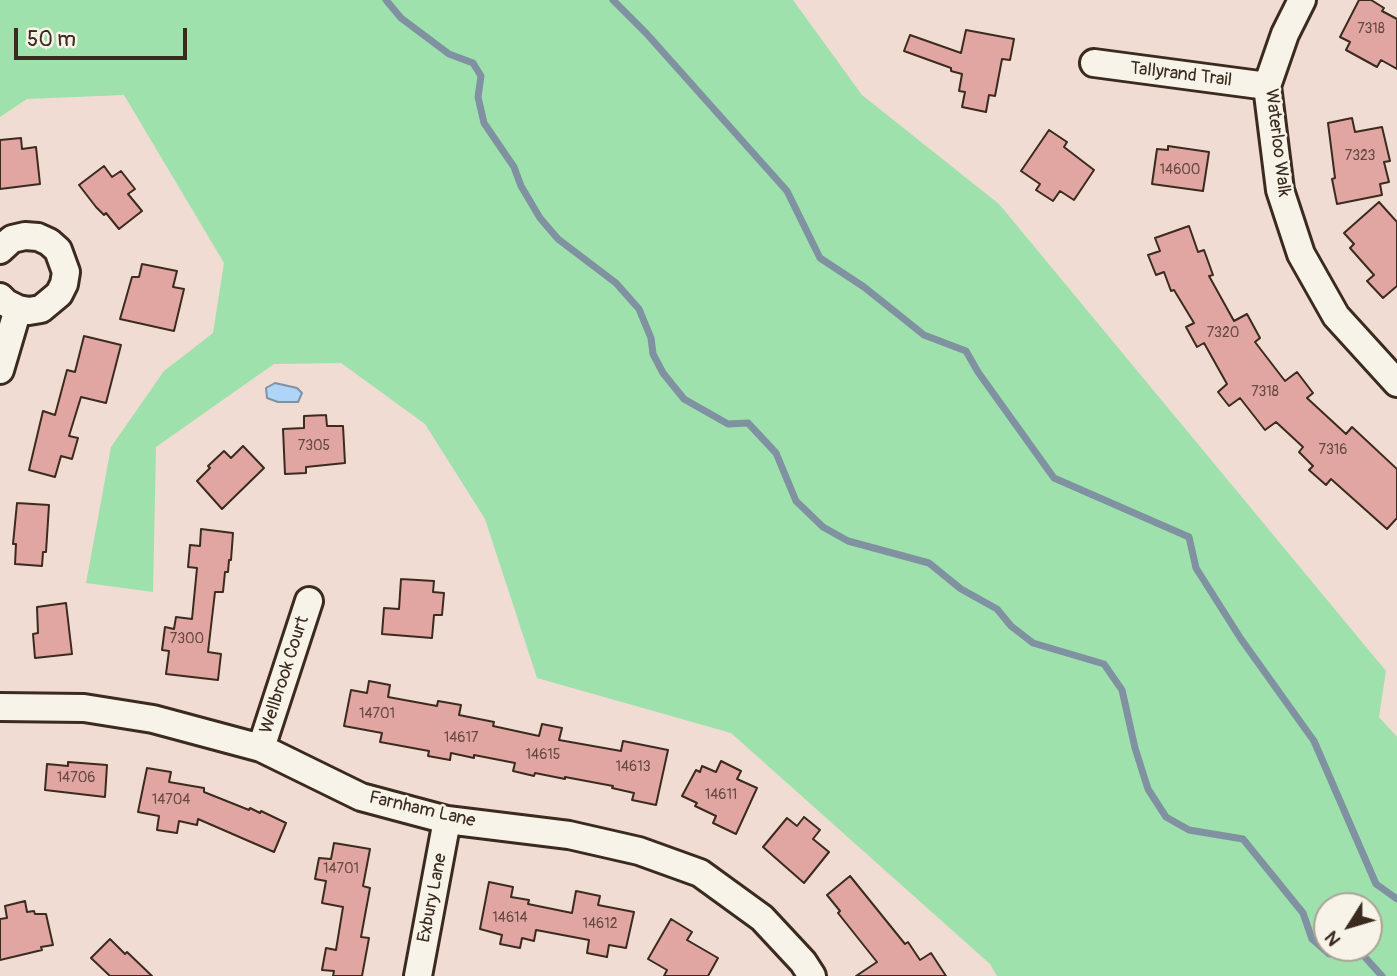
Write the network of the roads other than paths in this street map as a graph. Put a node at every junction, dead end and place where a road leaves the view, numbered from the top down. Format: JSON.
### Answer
{"nodes":[{"id":1,"x":1302,"y":0,"type":"edge"},
{"id":2,"x":1094,"y":63,"type":"dead end"},
{"id":3,"x":1267,"y":86,"type":"junction"},
{"id":4,"x":0,"y":250,"type":"edge"},
{"id":5,"x":9,"y":303,"type":"edge"},
{"id":6,"x":0,"y":370,"type":"edge"},
{"id":7,"x":1397,"y":383,"type":"edge"},
{"id":8,"x":309,"y":601,"type":"dead end"},
{"id":9,"x":0,"y":707,"type":"edge"},
{"id":10,"x":261,"y":748,"type":"junction"},
{"id":11,"x":447,"y":820,"type":"junction"},
{"id":12,"x":418,"y":976,"type":"edge"},
{"id":13,"x":812,"y":976,"type":"edge"}],
"edges":[{"from":1,"to":3,"type":"street","name":"Waterloo Walk"},
{"from":2,"to":3,"type":"street","name":"Tallyrand Trail"},
{"from":3,"to":7,"type":"street","name":"Waterloo Walk"},
{"from":4,"to":5,"type":"street"},
{"from":5,"to":6,"type":"street"},
{"from":8,"to":10,"type":"street","name":"Wellbrook Court"},
{"from":9,"to":10,"type":"street","name":"Farnham Lane"},
{"from":10,"to":11,"type":"street","name":"Farnham Lane"},
{"from":11,"to":12,"type":"street","name":"Exbury Lane"},
{"from":11,"to":13,"type":"street","name":"Farnham Lane"}]}
